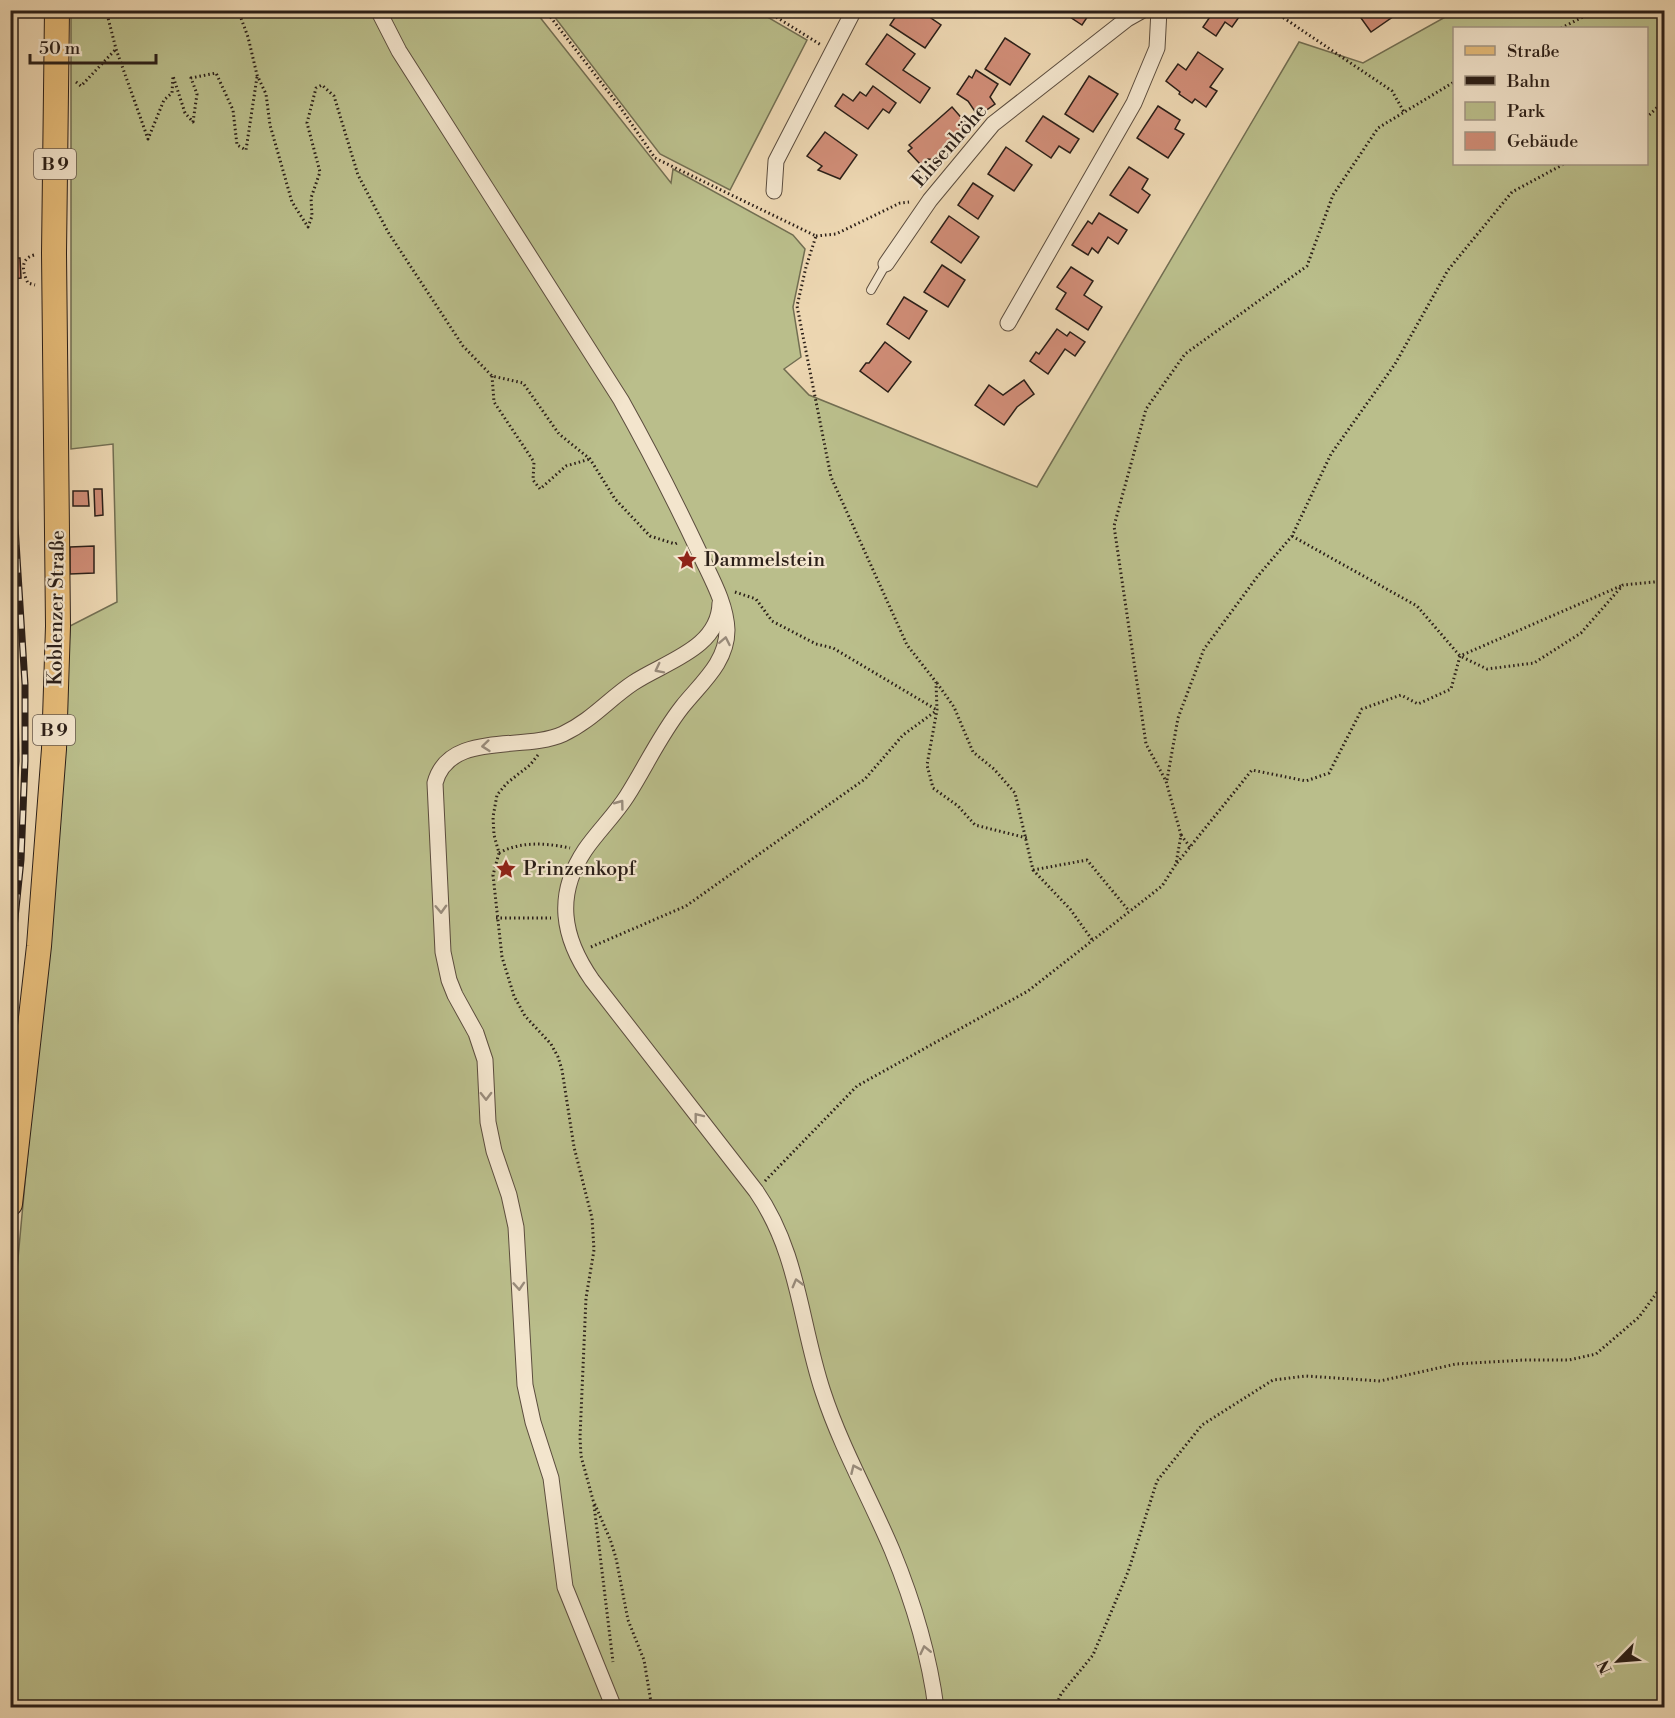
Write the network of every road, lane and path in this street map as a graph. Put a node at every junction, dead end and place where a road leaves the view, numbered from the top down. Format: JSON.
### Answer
{"nodes":[{"id":1,"x":57,"y":10,"type":"edge"},
{"id":2,"x":106,"y":10,"type":"edge"},
{"id":3,"x":238,"y":10,"type":"edge"},
{"id":4,"x":378,"y":10,"type":"edge"},
{"id":5,"x":545,"y":10,"type":"edge"},
{"id":6,"x":765,"y":10,"type":"edge"},
{"id":7,"x":854,"y":10,"type":"edge"},
{"id":8,"x":1143,"y":10,"type":"edge"},
{"id":9,"x":1159,"y":10,"type":"edge"},
{"id":10,"x":1272,"y":10,"type":"edge"},
{"id":11,"x":1597,"y":10,"type":"edge"},
{"id":12,"x":1563,"y":27,"type":"edge"},
{"id":13,"x":116,"y":49,"type":"junction"},
{"id":14,"x":832,"y":52,"type":"junction"},
{"id":15,"x":257,"y":75,"type":"junction"},
{"id":16,"x":1453,"y":82,"type":"edge"},
{"id":17,"x":76,"y":83,"type":"dead end"},
{"id":18,"x":1665,"y":101,"type":"edge"},
{"id":19,"x":1404,"y":112,"type":"junction"},
{"id":20,"x":1648,"y":117,"type":"edge"},
{"id":21,"x":1562,"y":165,"type":"edge"},
{"id":22,"x":774,"y":191,"type":"dead end"},
{"id":23,"x":930,"y":200,"type":"junction"},
{"id":24,"x":816,"y":236,"type":"junction"},
{"id":25,"x":36,"y":255,"type":"dead end"},
{"id":26,"x":886,"y":264,"type":"joint"},
{"id":27,"x":35,"y":285,"type":"dead end"},
{"id":28,"x":871,"y":290,"type":"dead end"},
{"id":29,"x":1008,"y":323,"type":"dead end"},
{"id":30,"x":492,"y":376,"type":"junction"},
{"id":31,"x":590,"y":459,"type":"junction"},
{"id":32,"x":1292,"y":536,"type":"junction"},
{"id":33,"x":675,"y":544,"type":"dead end"},
{"id":34,"x":1665,"y":582,"type":"edge"},
{"id":35,"x":1623,"y":585,"type":"junction"},
{"id":36,"x":717,"y":591,"type":"junction"},
{"id":37,"x":1460,"y":656,"type":"junction"},
{"id":38,"x":936,"y":682,"type":"junction"},
{"id":39,"x":937,"y":710,"type":"junction"},
{"id":40,"x":545,"y":740,"type":"junction"},
{"id":41,"x":1166,"y":782,"type":"junction"},
{"id":42,"x":1181,"y":835,"type":"junction"},
{"id":43,"x":1027,"y":838,"type":"junction"},
{"id":44,"x":1190,"y":847,"type":"junction"},
{"id":45,"x":585,"y":850,"type":"junction"},
{"id":46,"x":499,"y":853,"type":"junction"},
{"id":47,"x":1176,"y":864,"type":"junction"},
{"id":48,"x":1033,"y":870,"type":"junction"},
{"id":49,"x":1129,"y":911,"type":"junction"},
{"id":50,"x":496,"y":918,"type":"junction"},
{"id":51,"x":565,"y":918,"type":"junction"},
{"id":52,"x":1093,"y":941,"type":"junction"},
{"id":53,"x":575,"y":953,"type":"junction"},
{"id":54,"x":756,"y":1191,"type":"junction"},
{"id":55,"x":10,"y":1204,"type":"edge"},
{"id":56,"x":1665,"y":1283,"type":"edge"},
{"id":57,"x":593,"y":1500,"type":"junction"},
{"id":58,"x":615,"y":1673,"type":"dead end"},
{"id":59,"x":614,"y":1707,"type":"edge"},
{"id":60,"x":652,"y":1707,"type":"edge"},
{"id":61,"x":936,"y":1707,"type":"edge"},
{"id":62,"x":1055,"y":1707,"type":"edge"}],
"edges":[{"from":1,"to":55,"type":"main road","name":"Koblenzer Straße","number":"B 9"},
{"from":2,"to":13,"type":"path"},
{"from":3,"to":15,"type":"path"},
{"from":4,"to":36,"type":"street"},
{"from":5,"to":24,"type":"path"},
{"from":6,"to":14,"type":"path"},
{"from":7,"to":14,"type":"street"},
{"from":8,"to":23,"type":"street","name":"Elisenhöhe"},
{"from":9,"to":29,"type":"street"},
{"from":10,"to":19,"type":"path"},
{"from":11,"to":12,"type":"path"},
{"from":13,"to":15,"type":"path"},
{"from":13,"to":17,"type":"path"},
{"from":14,"to":22,"type":"street"},
{"from":15,"to":30,"type":"path"},
{"from":16,"to":19,"type":"path"},
{"from":18,"to":20,"type":"path"},
{"from":19,"to":41,"type":"path"},
{"from":21,"to":32,"type":"path"},
{"from":23,"to":24,"type":"path"},
{"from":23,"to":26,"type":"street","name":"Elisenhöhe"},
{"from":24,"to":38,"type":"path"},
{"from":25,"to":27,"type":"path"},
{"from":26,"to":28,"type":"lane","name":"Elisenhöhe"},
{"from":30,"to":31,"type":"path"},
{"from":30,"to":31,"type":"path"},
{"from":31,"to":33,"type":"path"},
{"from":32,"to":37,"type":"path"},
{"from":32,"to":41,"type":"path"},
{"from":34,"to":35,"type":"path"},
{"from":35,"to":37,"type":"path"},
{"from":35,"to":37,"type":"path"},
{"from":36,"to":39,"type":"path"},
{"from":36,"to":40,"type":"street","one_way":true},
{"from":45,"to":36,"type":"street","one_way":true},
{"from":37,"to":44,"type":"path"},
{"from":38,"to":39,"type":"path"},
{"from":38,"to":43,"type":"path"},
{"from":39,"to":43,"type":"path"},
{"from":39,"to":53,"type":"path"},
{"from":40,"to":46,"type":"path"},
{"from":40,"to":59,"type":"street","one_way":true},
{"from":41,"to":42,"type":"path"},
{"from":42,"to":44,"type":"path"},
{"from":42,"to":47,"type":"path"},
{"from":43,"to":48,"type":"path"},
{"from":44,"to":47,"type":"path"},
{"from":45,"to":46,"type":"path"},
{"from":45,"to":51,"type":"street"},
{"from":46,"to":50,"type":"path"},
{"from":47,"to":49,"type":"path"},
{"from":48,"to":49,"type":"path"},
{"from":48,"to":52,"type":"path"},
{"from":49,"to":52,"type":"path"},
{"from":50,"to":51,"type":"path"},
{"from":50,"to":57,"type":"path"},
{"from":51,"to":53,"type":"street"},
{"from":52,"to":54,"type":"path"},
{"from":54,"to":53,"type":"street","one_way":true},
{"from":61,"to":54,"type":"street","one_way":true},
{"from":56,"to":62,"type":"path"},
{"from":57,"to":58,"type":"path"},
{"from":57,"to":60,"type":"path"}]}
